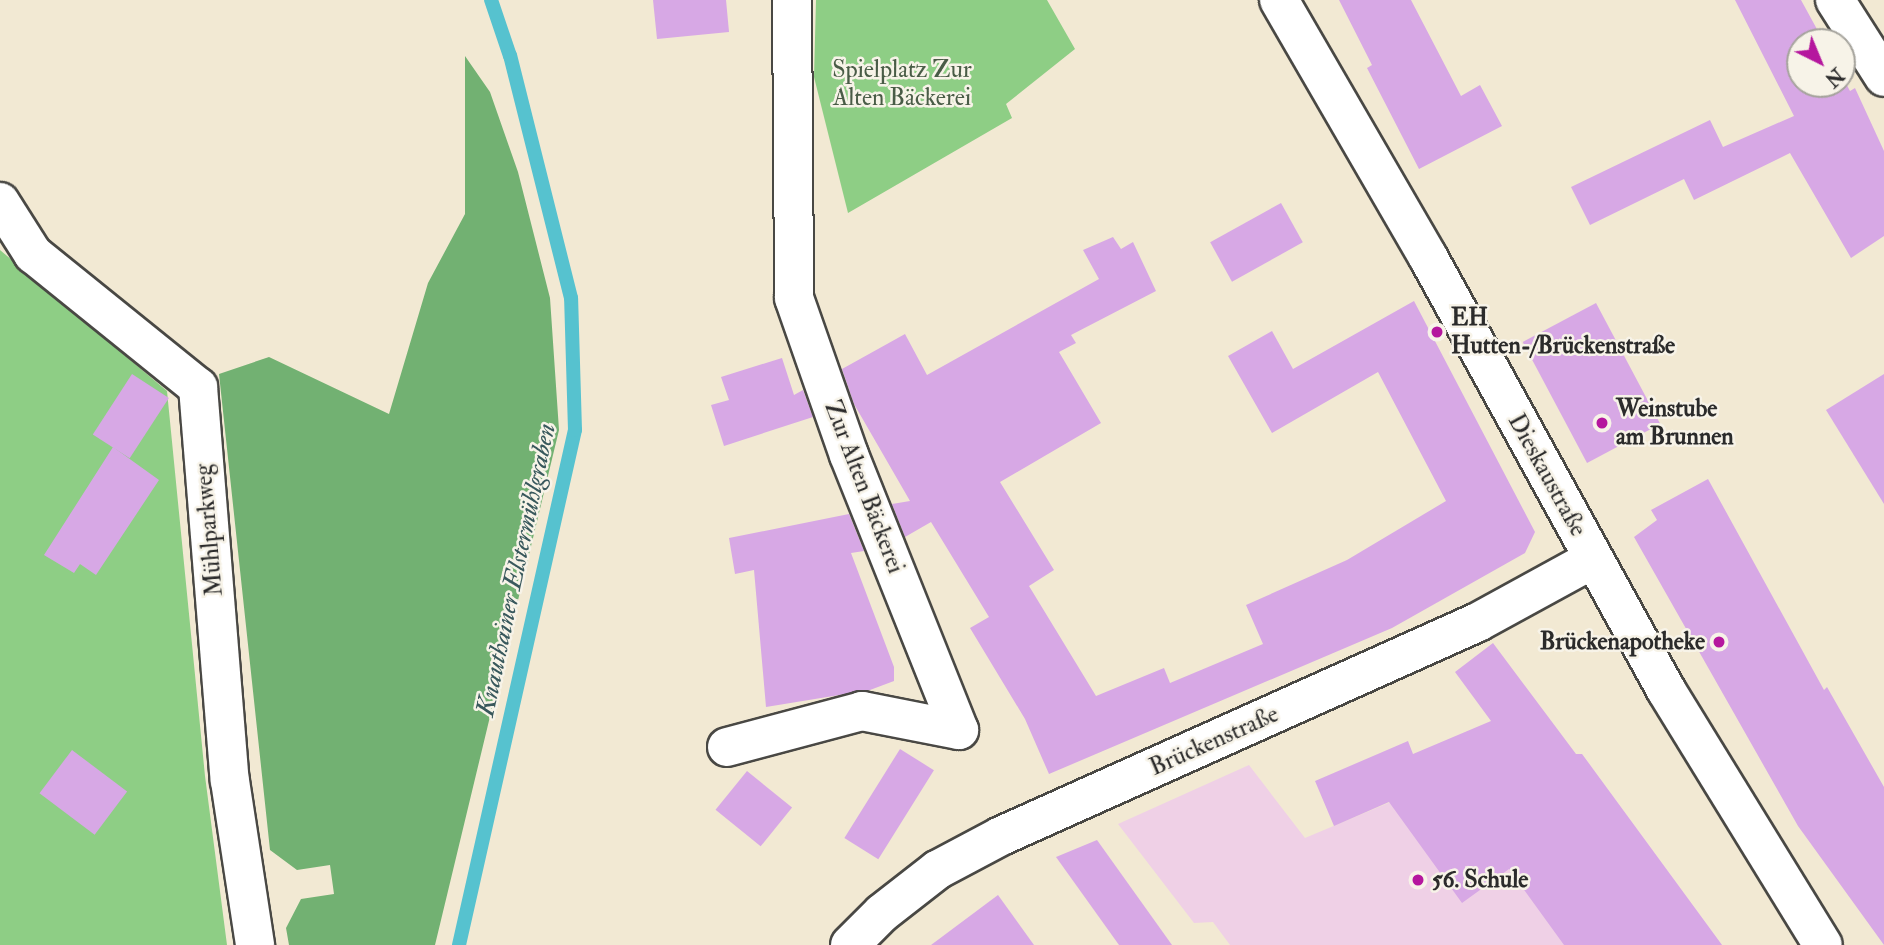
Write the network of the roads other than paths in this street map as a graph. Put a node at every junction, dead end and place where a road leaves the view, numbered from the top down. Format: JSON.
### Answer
{"nodes":[{"id":1,"x":792,"y":0,"type":"edge"},
{"id":2,"x":1279,"y":0,"type":"edge"},
{"id":3,"x":1835,"y":0,"type":"edge"},
{"id":4,"x":1884,"y":77,"type":"edge"},
{"id":5,"x":0,"y":202,"type":"edge"},
{"id":6,"x":1593,"y":559,"type":"junction"},
{"id":7,"x":727,"y":747,"type":"dead end"},
{"id":8,"x":255,"y":945,"type":"edge"},
{"id":9,"x":850,"y":945,"type":"edge"},
{"id":10,"x":1823,"y":945,"type":"edge"}],
"edges":[{"from":1,"to":7,"type":"main road","name":"Zur Alten Bäckerei"},
{"from":2,"to":6,"type":"main road","name":"Dieskaustraße"},
{"from":3,"to":4,"type":"main road"},
{"from":5,"to":8,"type":"main road","name":"Mühlparkweg"},
{"from":6,"to":9,"type":"main road","name":"Brückenstraße"},
{"from":6,"to":10,"type":"main road","name":"Dieskaustraße"}]}
